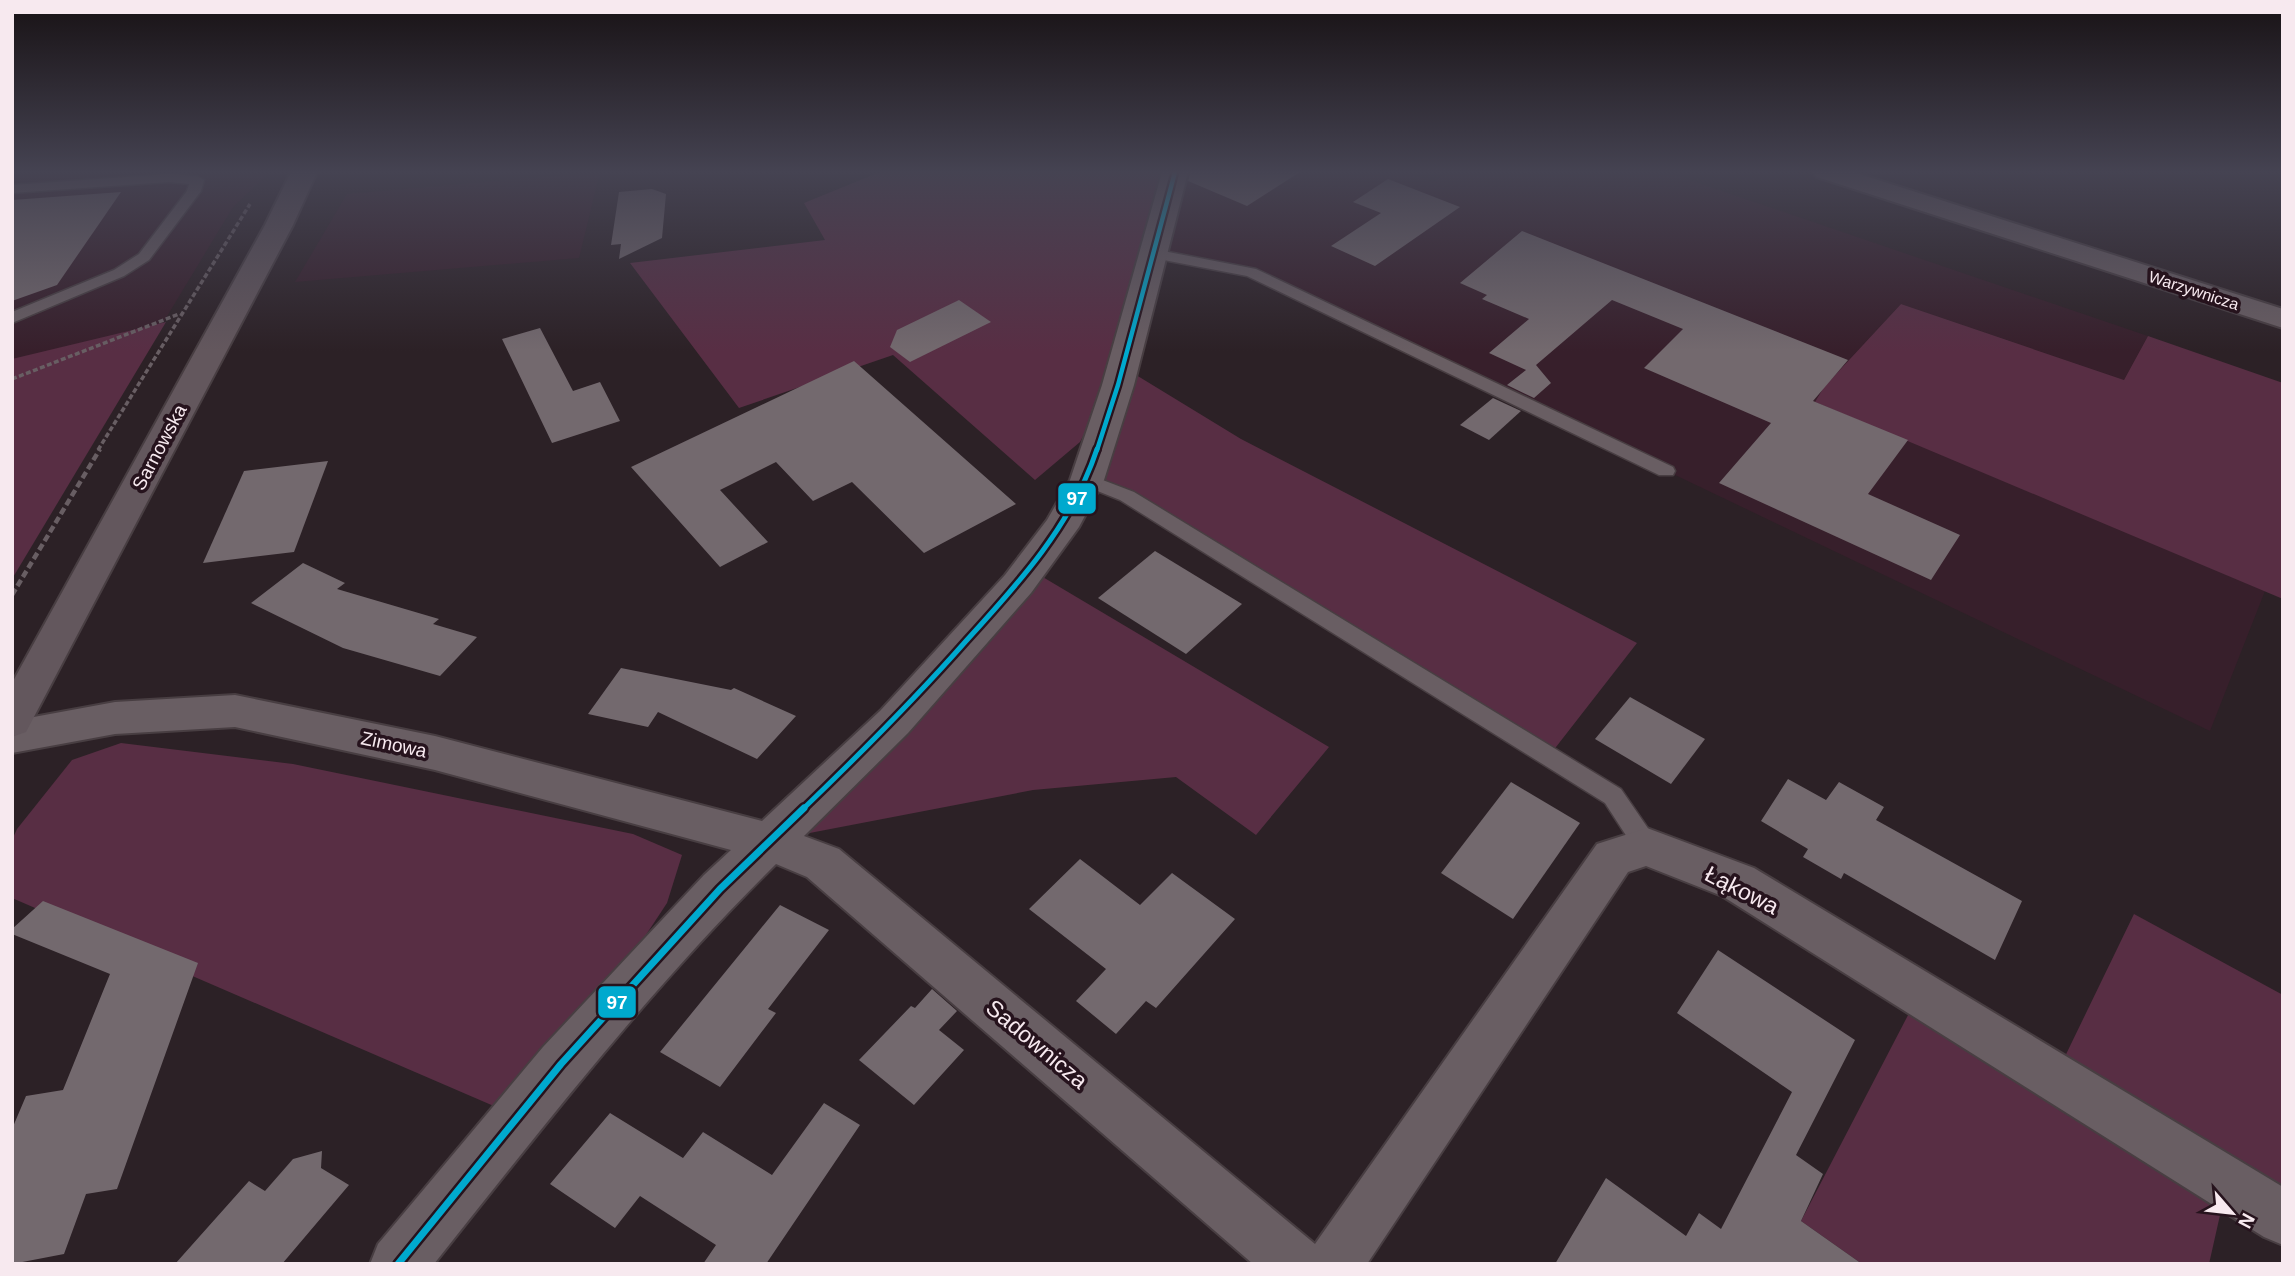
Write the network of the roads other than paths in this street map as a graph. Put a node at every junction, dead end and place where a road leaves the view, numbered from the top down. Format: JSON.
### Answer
{"nodes":[{"id":1,"x":163,"y":232,"type":"edge"},
{"id":2,"x":275,"y":232,"type":"edge"},
{"id":3,"x":1159,"y":232,"type":"edge"},
{"id":4,"x":2011,"y":232,"type":"edge"},
{"id":5,"x":1153,"y":254,"type":"junction"},
{"id":6,"x":12,"y":318,"type":"edge"},
{"id":7,"x":2283,"y":319,"type":"edge"},
{"id":8,"x":1666,"y":471,"type":"dead end"},
{"id":9,"x":1087,"y":480,"type":"junction"},
{"id":10,"x":13,"y":720,"type":"edge"},
{"id":11,"x":12,"y":737,"type":"edge"},
{"id":12,"x":768,"y":841,"type":"junction"},
{"id":13,"x":1647,"y":846,"type":"junction"},
{"id":14,"x":2283,"y":1218,"type":"edge"},
{"id":15,"x":398,"y":1264,"type":"edge"},
{"id":16,"x":1296,"y":1264,"type":"edge"},
{"id":17,"x":1334,"y":1264,"type":"edge"}],
"edges":[{"from":1,"to":6,"type":"lane"},
{"from":2,"to":10,"type":"street","name":"Sarnowska"},
{"from":3,"to":5,"type":"street"},
{"from":4,"to":7,"type":"street","name":"Warzywnicza"},
{"from":5,"to":8,"type":"lane"},
{"from":5,"to":9,"type":"street"},
{"from":9,"to":12,"type":"street"},
{"from":9,"to":13,"type":"lane"},
{"from":11,"to":12,"type":"street","name":"Zimowa"},
{"from":12,"to":15,"type":"street"},
{"from":12,"to":16,"type":"street","name":"Sadownicza"},
{"from":13,"to":14,"type":"street","name":"Łąkowa"},
{"from":13,"to":17,"type":"street"}]}
